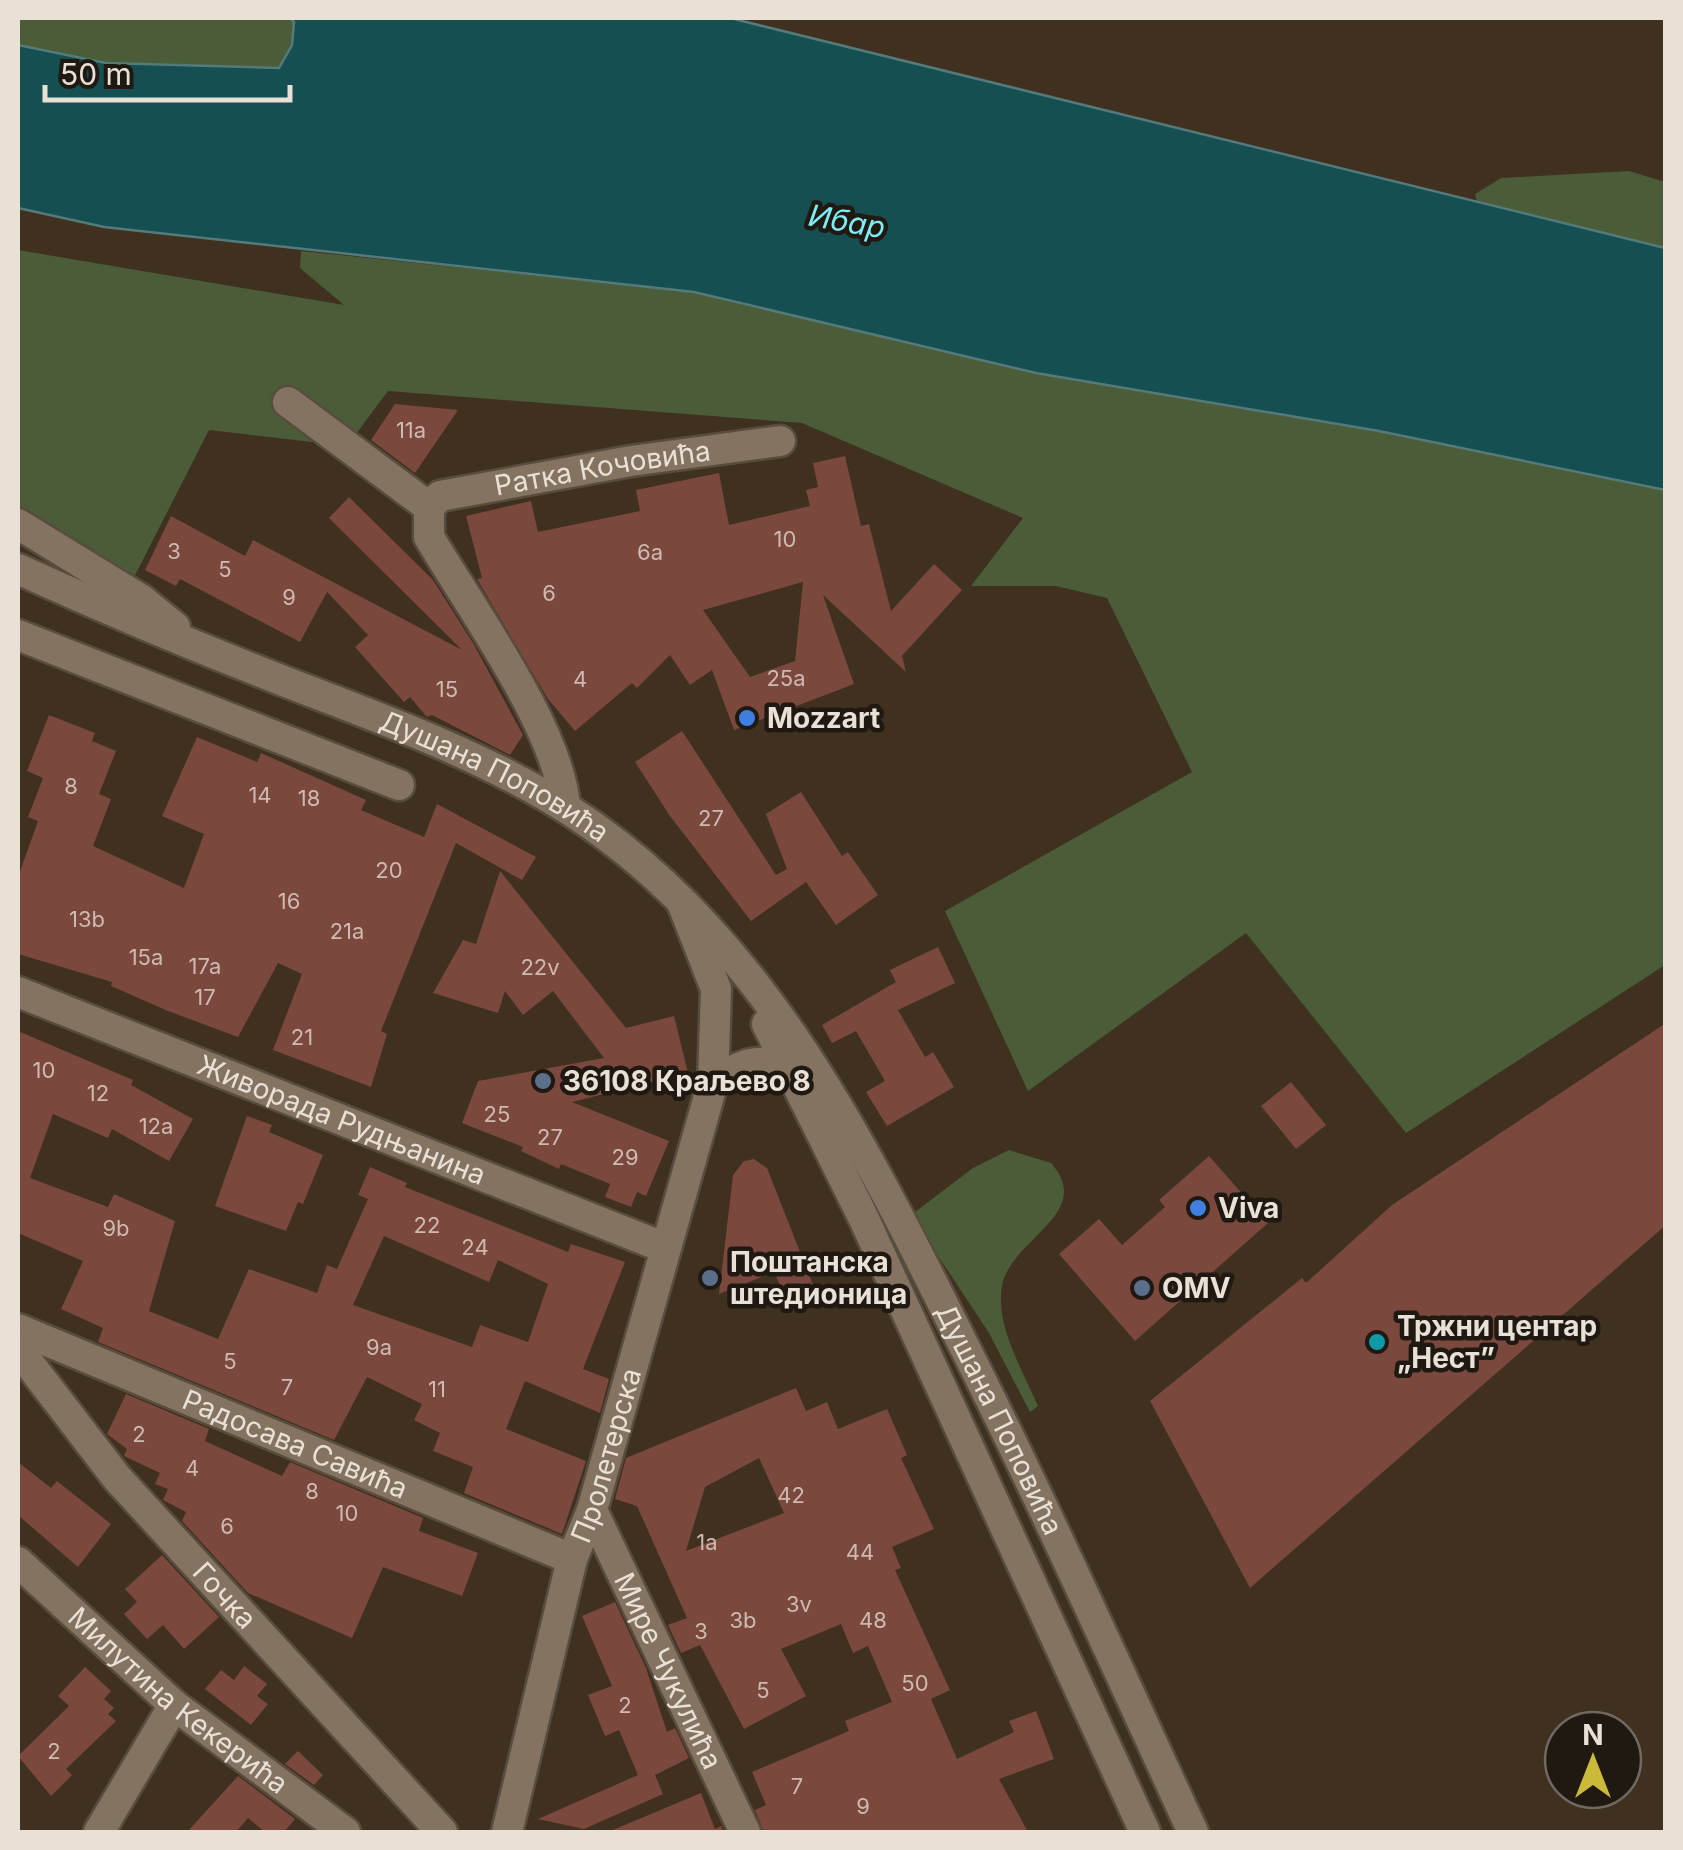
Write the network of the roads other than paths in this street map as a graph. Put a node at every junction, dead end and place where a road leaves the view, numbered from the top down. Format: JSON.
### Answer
{"nodes":[{"id":1,"x":288,"y":402,"type":"dead end"},
{"id":2,"x":780,"y":441,"type":"dead end"},
{"id":3,"x":429,"y":506,"type":"junction"},
{"id":4,"x":18,"y":524,"type":"edge"},
{"id":5,"x":18,"y":569,"type":"edge"},
{"id":6,"x":18,"y":635,"type":"edge"},
{"id":7,"x":200,"y":649,"type":"junction"},
{"id":8,"x":399,"y":786,"type":"dead end"},
{"id":9,"x":566,"y":807,"type":"junction"},
{"id":10,"x":683,"y":905,"type":"junction"},
{"id":11,"x":741,"y":972,"type":"junction"},
{"id":12,"x":18,"y":992,"type":"edge"},
{"id":13,"x":790,"y":1070,"type":"junction"},
{"id":14,"x":713,"y":1082,"type":"junction"},
{"id":15,"x":663,"y":1247,"type":"junction"},
{"id":16,"x":18,"y":1329,"type":"edge"},
{"id":17,"x":18,"y":1350,"type":"edge"},
{"id":18,"x":592,"y":1510,"type":"junction"},
{"id":19,"x":572,"y":1559,"type":"junction"},
{"id":20,"x":18,"y":1562,"type":"edge"},
{"id":21,"x":174,"y":1704,"type":"junction"},
{"id":22,"x":99,"y":1832,"type":"edge"},
{"id":23,"x":345,"y":1832,"type":"edge"},
{"id":24,"x":442,"y":1832,"type":"edge"},
{"id":25,"x":507,"y":1832,"type":"edge"},
{"id":26,"x":745,"y":1832,"type":"edge"},
{"id":27,"x":1145,"y":1832,"type":"edge"},
{"id":28,"x":1193,"y":1832,"type":"edge"}],
"edges":[{"from":1,"to":3,"type":"street"},
{"from":2,"to":3,"type":"street","name":"Ратка Кочовића"},
{"from":3,"to":9,"type":"street"},
{"from":4,"to":7,"type":"street","name":"Душана Поповића"},
{"from":5,"to":7,"type":"street","name":"Душана Поповића"},
{"from":6,"to":8,"type":"street","name":"Душана Поповића"},
{"from":7,"to":9,"type":"street","name":"Душана Поповића"},
{"from":9,"to":10,"type":"street","name":"Душана Поповића"},
{"from":10,"to":11,"type":"street","name":"Душана Поповића"},
{"from":10,"to":14,"type":"street","name":"Пролетерска"},
{"from":11,"to":13,"type":"street","name":"Душана Поповића"},
{"from":11,"to":28,"type":"street","name":"Душана Поповића"},
{"from":12,"to":15,"type":"street","name":"Живорада Рудњанина"},
{"from":13,"to":14,"type":"street"},
{"from":13,"to":27,"type":"street","name":"Душана Поповића"},
{"from":14,"to":15,"type":"street","name":"Пролетерска"},
{"from":15,"to":18,"type":"street","name":"Пролетерска"},
{"from":16,"to":19,"type":"street","name":"Радосава Савића"},
{"from":17,"to":24,"type":"street","name":"Гочка"},
{"from":18,"to":19,"type":"street","name":"Пролетерска"},
{"from":18,"to":26,"type":"street","name":"Мире Чукулића"},
{"from":19,"to":25,"type":"street","name":"Пролетерска"},
{"from":20,"to":21,"type":"street","name":"Милутина Кекерића"},
{"from":21,"to":22,"type":"street"},
{"from":21,"to":23,"type":"street","name":"Милутина Кекерића"}]}
